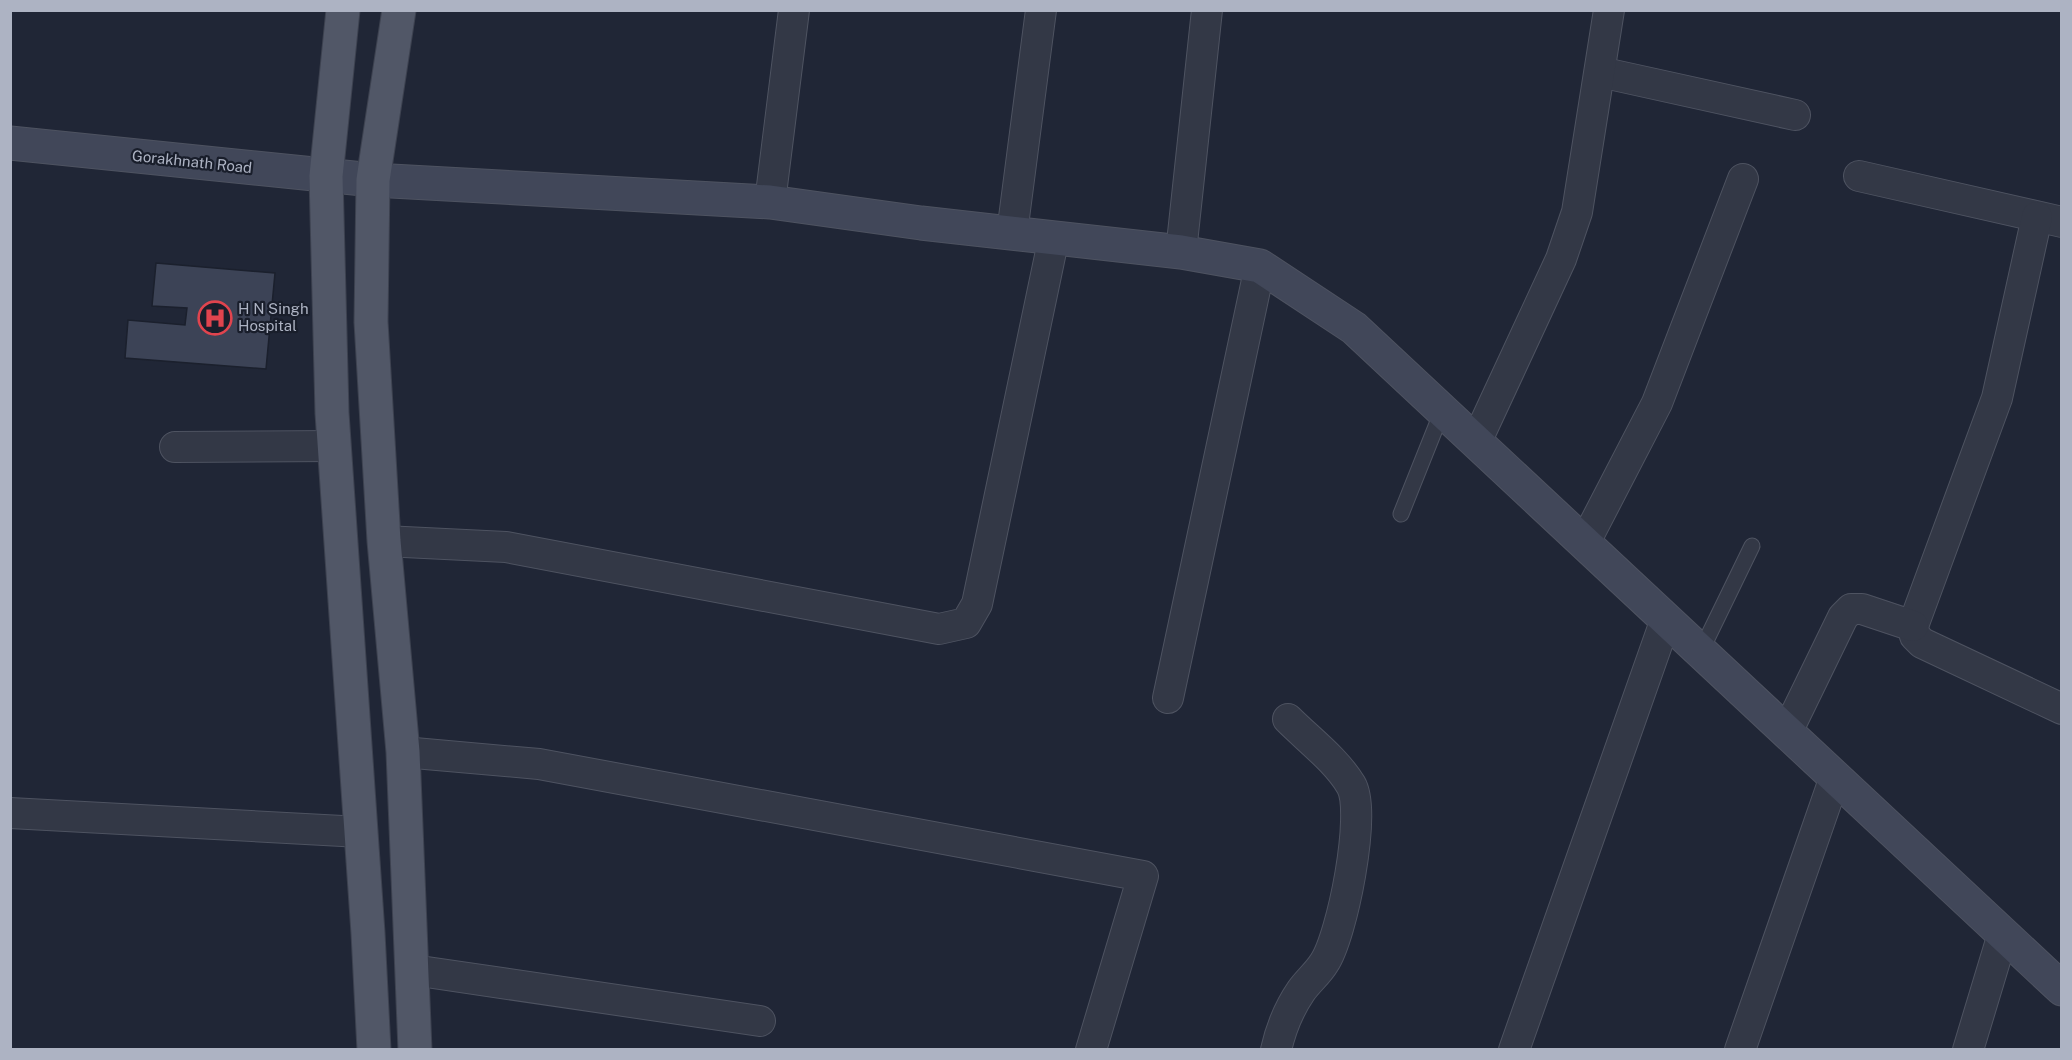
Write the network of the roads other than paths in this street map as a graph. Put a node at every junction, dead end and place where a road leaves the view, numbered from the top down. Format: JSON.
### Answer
{"nodes":[{"id":1,"x":343,"y":10,"type":"edge"},
{"id":2,"x":399,"y":10,"type":"edge"},
{"id":3,"x":794,"y":10,"type":"edge"},
{"id":4,"x":1041,"y":10,"type":"edge"},
{"id":5,"x":1207,"y":10,"type":"edge"},
{"id":6,"x":1609,"y":10,"type":"edge"},
{"id":7,"x":1600,"y":72,"type":"junction"},
{"id":8,"x":1795,"y":115,"type":"dead end"},
{"id":9,"x":10,"y":143,"type":"edge"},
{"id":10,"x":326,"y":176,"type":"junction"},
{"id":11,"x":1859,"y":176,"type":"dead end"},
{"id":12,"x":1743,"y":179,"type":"dead end"},
{"id":13,"x":374,"y":180,"type":"junction"},
{"id":14,"x":770,"y":202,"type":"junction"},
{"id":15,"x":2049,"y":220,"type":"edge"},
{"id":16,"x":1012,"y":233,"type":"junction"},
{"id":17,"x":1054,"y":237,"type":"junction"},
{"id":18,"x":1181,"y":252,"type":"junction"},
{"id":19,"x":1260,"y":266,"type":"junction"},
{"id":20,"x":1443,"y":409,"type":"junction"},
{"id":21,"x":1477,"y":440,"type":"junction"},
{"id":22,"x":334,"y":446,"type":"junction"},
{"id":23,"x":175,"y":447,"type":"dead end"},
{"id":24,"x":1401,"y":514,"type":"dead end"},
{"id":25,"x":384,"y":541,"type":"junction"},
{"id":26,"x":1585,"y":542,"type":"junction"},
{"id":27,"x":1752,"y":546,"type":"dead end"},
{"id":28,"x":1666,"y":619,"type":"junction"},
{"id":29,"x":1913,"y":626,"type":"junction"},
{"id":30,"x":1701,"y":651,"type":"junction"},
{"id":31,"x":1168,"y":698,"type":"dead end"},
{"id":32,"x":2061,"y":709,"type":"edge"},
{"id":33,"x":1288,"y":719,"type":"dead end"},
{"id":34,"x":1786,"y":732,"type":"junction"},
{"id":35,"x":403,"y":752,"type":"junction"},
{"id":36,"x":1835,"y":777,"type":"junction"},
{"id":37,"x":10,"y":813,"type":"edge"},
{"id":38,"x":361,"y":832,"type":"junction"},
{"id":39,"x":2003,"y":934,"type":"junction"},
{"id":40,"x":412,"y":969,"type":"junction"},
{"id":41,"x":2061,"y":989,"type":"edge"},
{"id":42,"x":760,"y":1021,"type":"dead end"},
{"id":43,"x":374,"y":1050,"type":"edge"},
{"id":44,"x":415,"y":1050,"type":"edge"},
{"id":45,"x":1091,"y":1050,"type":"edge"},
{"id":46,"x":1276,"y":1050,"type":"edge"},
{"id":47,"x":1514,"y":1050,"type":"edge"},
{"id":48,"x":1740,"y":1050,"type":"edge"},
{"id":49,"x":1968,"y":1050,"type":"edge"}],
"edges":[{"from":1,"to":10,"type":"main road"},
{"from":2,"to":13,"type":"main road"},
{"from":3,"to":14,"type":"street"},
{"from":4,"to":16,"type":"street"},
{"from":5,"to":18,"type":"street"},
{"from":6,"to":7,"type":"street"},
{"from":7,"to":8,"type":"street"},
{"from":7,"to":21,"type":"street"},
{"from":9,"to":10,"type":"street","name":"Gorakhnath Road"},
{"from":10,"to":13,"type":"street","name":"Gorakhnath Road"},
{"from":10,"to":22,"type":"main road"},
{"from":11,"to":15,"type":"street"},
{"from":12,"to":26,"type":"street"},
{"from":13,"to":14,"type":"street","name":"Gorakhnath Road"},
{"from":13,"to":25,"type":"main road"},
{"from":14,"to":16,"type":"street","name":"Gorakhnath Road"},
{"from":15,"to":29,"type":"street"},
{"from":16,"to":17,"type":"street","name":"Gorakhnath Road"},
{"from":17,"to":18,"type":"street","name":"Gorakhnath Road"},
{"from":17,"to":25,"type":"street"},
{"from":18,"to":19,"type":"street","name":"Gorakhnath Road"},
{"from":19,"to":20,"type":"street"},
{"from":19,"to":31,"type":"street"},
{"from":20,"to":21,"type":"street"},
{"from":20,"to":24,"type":"lane"},
{"from":21,"to":26,"type":"street"},
{"from":22,"to":23,"type":"street"},
{"from":22,"to":38,"type":"main road"},
{"from":25,"to":35,"type":"main road"},
{"from":26,"to":28,"type":"street"},
{"from":27,"to":30,"type":"lane"},
{"from":28,"to":30,"type":"street"},
{"from":28,"to":47,"type":"street"},
{"from":29,"to":32,"type":"street"},
{"from":29,"to":34,"type":"street"},
{"from":30,"to":34,"type":"street"},
{"from":33,"to":46,"type":"street"},
{"from":34,"to":36,"type":"street"},
{"from":35,"to":40,"type":"main road"},
{"from":35,"to":45,"type":"street"},
{"from":36,"to":39,"type":"street"},
{"from":36,"to":48,"type":"street"},
{"from":37,"to":38,"type":"street"},
{"from":38,"to":43,"type":"main road"},
{"from":39,"to":41,"type":"street"},
{"from":39,"to":49,"type":"street"},
{"from":40,"to":42,"type":"street"},
{"from":40,"to":44,"type":"main road"}]}
